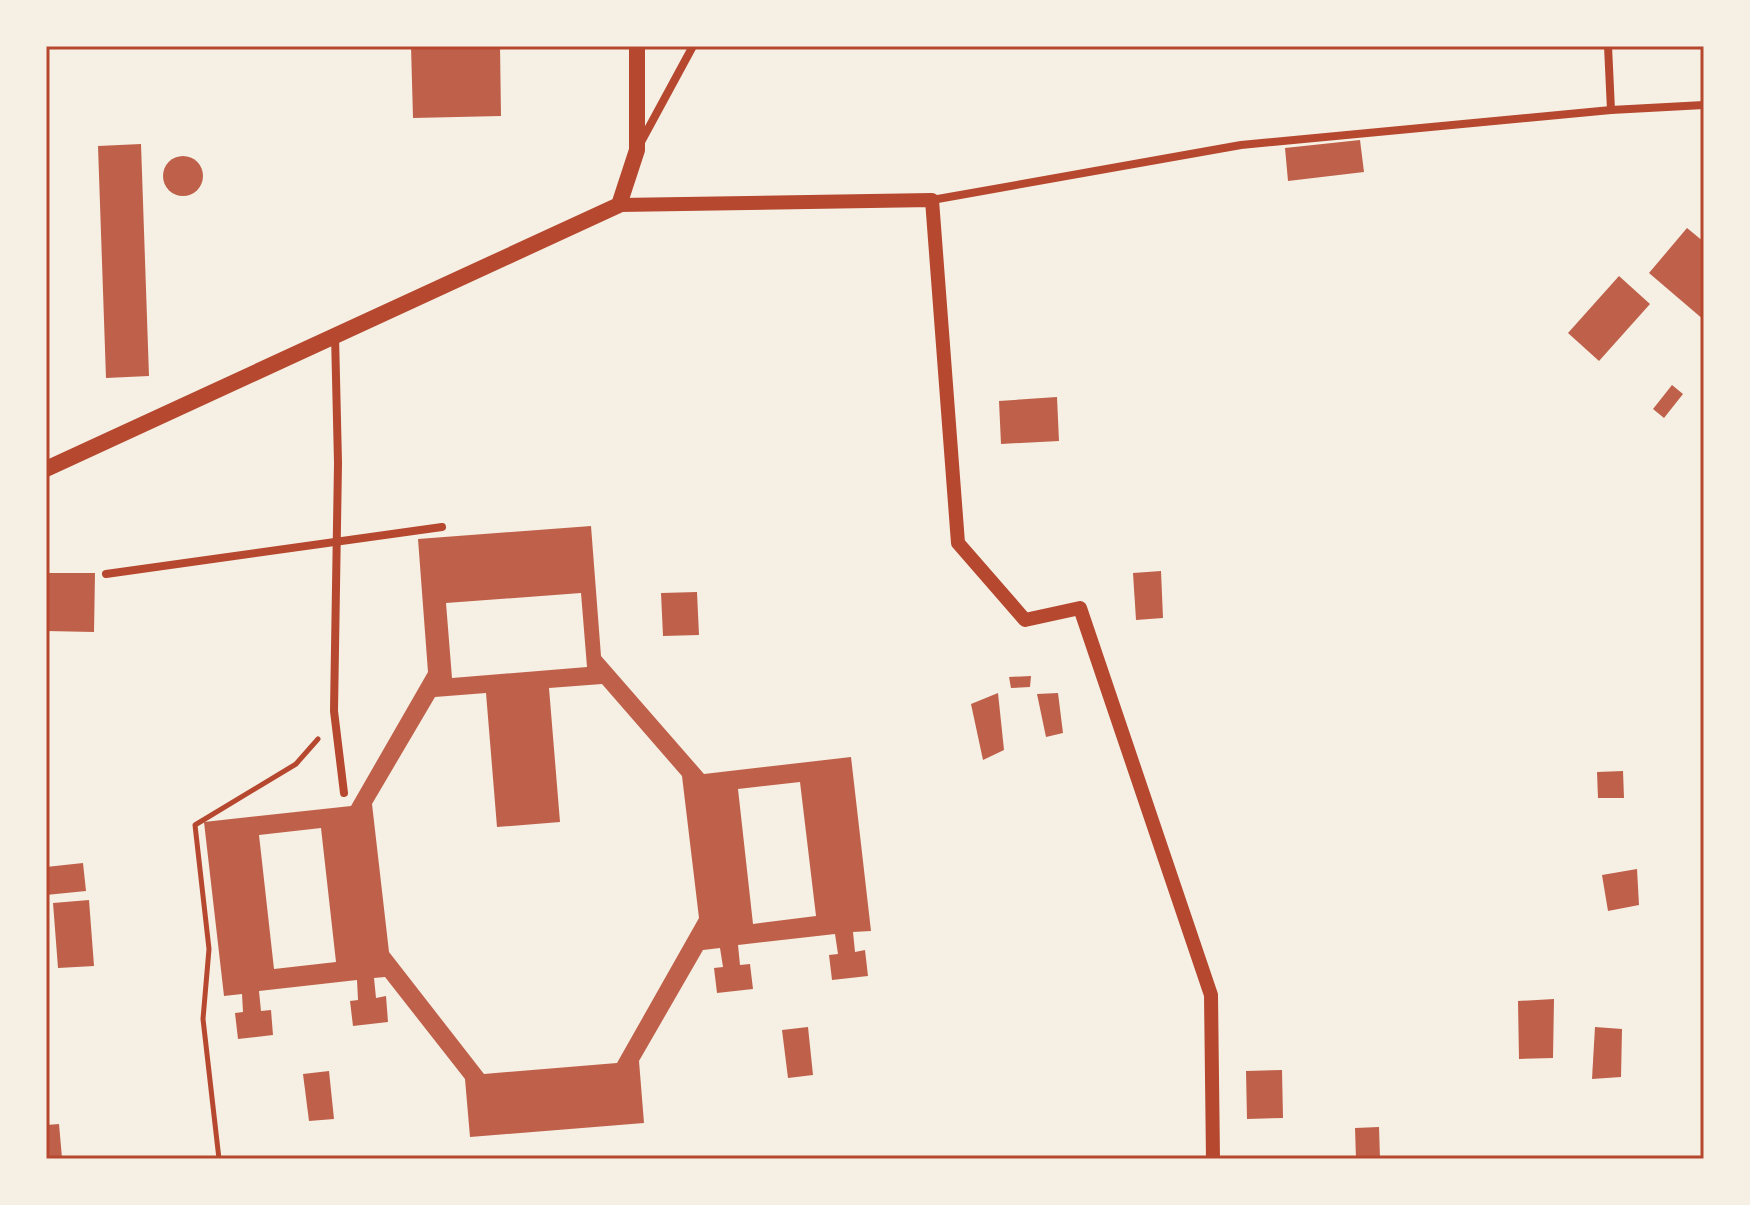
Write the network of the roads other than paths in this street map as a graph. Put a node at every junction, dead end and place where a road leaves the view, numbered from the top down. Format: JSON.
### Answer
{"nodes":[{"id":1,"x":637,"y":46,"type":"edge"},
{"id":2,"x":693,"y":46,"type":"edge"},
{"id":3,"x":1608,"y":46,"type":"edge"},
{"id":4,"x":1704,"y":105,"type":"edge"},
{"id":5,"x":1611,"y":110,"type":"junction"},
{"id":6,"x":637,"y":150,"type":"junction"},
{"id":7,"x":932,"y":200,"type":"junction"},
{"id":8,"x":619,"y":205,"type":"junction"},
{"id":9,"x":335,"y":334,"type":"junction"},
{"id":10,"x":46,"y":469,"type":"edge"},
{"id":11,"x":442,"y":527,"type":"dead end"},
{"id":12,"x":336,"y":540,"type":"junction"},
{"id":13,"x":106,"y":574,"type":"dead end"},
{"id":14,"x":344,"y":793,"type":"dead end"},
{"id":15,"x":1213,"y":1159,"type":"edge"}],
"edges":[{"from":1,"to":6,"type":"main road"},
{"from":2,"to":6,"type":"street"},
{"from":3,"to":5,"type":"street"},
{"from":4,"to":5,"type":"street"},
{"from":5,"to":7,"type":"street"},
{"from":6,"to":8,"type":"main road"},
{"from":7,"to":8,"type":"street"},
{"from":7,"to":15,"type":"street"},
{"from":8,"to":9,"type":"main road"},
{"from":9,"to":10,"type":"main road"},
{"from":9,"to":12,"type":"street"},
{"from":11,"to":12,"type":"street"},
{"from":12,"to":13,"type":"street"},
{"from":12,"to":14,"type":"street"}]}
